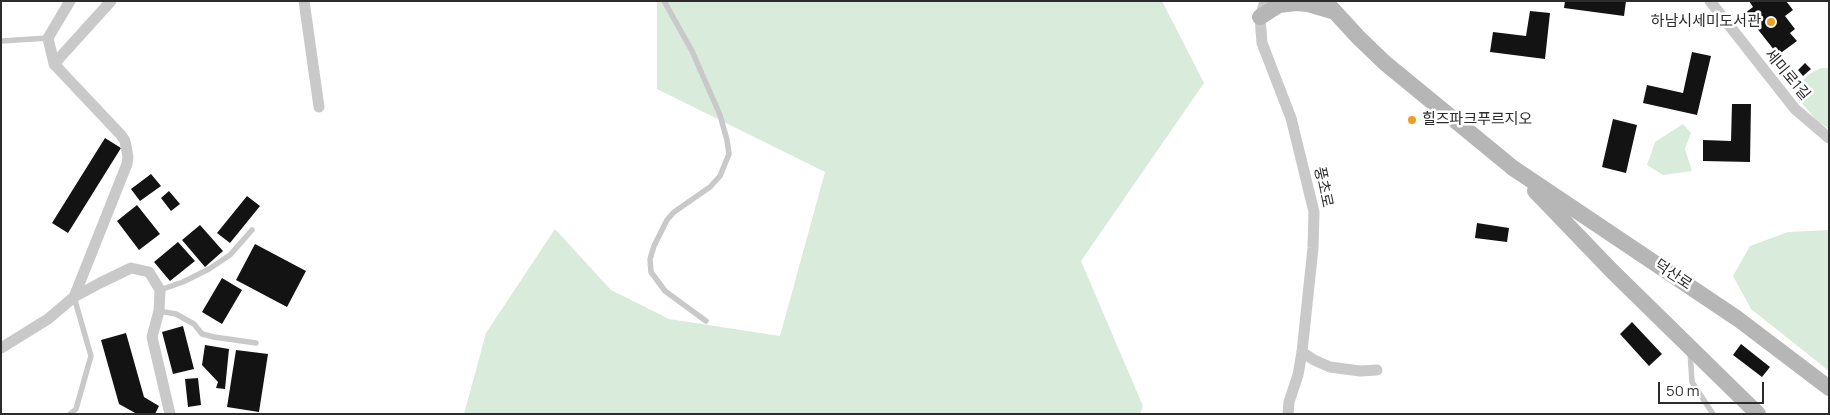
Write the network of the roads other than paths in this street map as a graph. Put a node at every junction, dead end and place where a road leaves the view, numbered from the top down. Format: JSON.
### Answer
{"nodes":[{"id":1,"x":70,"y":1,"type":"edge"},
{"id":2,"x":111,"y":1,"type":"edge"},
{"id":3,"x":304,"y":1,"type":"edge"},
{"id":4,"x":664,"y":1,"type":"edge"},
{"id":5,"x":1710,"y":1,"type":"edge"},
{"id":6,"x":1329,"y":6,"type":"edge"},
{"id":7,"x":1263,"y":9,"type":"edge"},
{"id":8,"x":48,"y":38,"type":"junction"},
{"id":9,"x":1,"y":41,"type":"edge"},
{"id":10,"x":54,"y":64,"type":"junction"},
{"id":11,"x":319,"y":107,"type":"dead end"},
{"id":12,"x":1829,"y":138,"type":"edge"},
{"id":13,"x":1513,"y":168,"type":"junction"},
{"id":14,"x":252,"y":230,"type":"dead end"},
{"id":15,"x":160,"y":290,"type":"junction"},
{"id":16,"x":74,"y":297,"type":"junction"},
{"id":17,"x":159,"y":311,"type":"junction"},
{"id":18,"x":706,"y":321,"type":"dead end"},
{"id":19,"x":256,"y":343,"type":"dead end"},
{"id":20,"x":1,"y":348,"type":"edge"},
{"id":21,"x":1689,"y":348,"type":"junction"},
{"id":22,"x":1302,"y":352,"type":"junction"},
{"id":23,"x":1377,"y":370,"type":"dead end"},
{"id":24,"x":1829,"y":388,"type":"edge"},
{"id":25,"x":70,"y":414,"type":"edge"},
{"id":26,"x":170,"y":414,"type":"edge"},
{"id":27,"x":1288,"y":414,"type":"edge"},
{"id":28,"x":1713,"y":414,"type":"edge"},
{"id":29,"x":1758,"y":414,"type":"edge"}],
"edges":[{"from":1,"to":8,"type":"street"},
{"from":2,"to":10,"type":"street"},
{"from":3,"to":11,"type":"street"},
{"from":4,"to":18,"type":"lane"},
{"from":5,"to":12,"type":"street","name":"세미로1길"},
{"from":6,"to":7,"type":"main road"},
{"from":6,"to":13,"type":"main road","name":"덕산로"},
{"from":7,"to":22,"type":"street","name":"풍초로"},
{"from":8,"to":9,"type":"lane"},
{"from":8,"to":10,"type":"street"},
{"from":10,"to":16,"type":"street"},
{"from":13,"to":21,"type":"main road","name":"덕산로"},
{"from":13,"to":24,"type":"main road","name":"덕산로"},
{"from":14,"to":15,"type":"lane"},
{"from":15,"to":16,"type":"street"},
{"from":15,"to":17,"type":"street"},
{"from":16,"to":20,"type":"street"},
{"from":16,"to":25,"type":"lane"},
{"from":17,"to":19,"type":"lane"},
{"from":17,"to":26,"type":"street"},
{"from":21,"to":28,"type":"lane"},
{"from":21,"to":29,"type":"main road","name":"덕산로"},
{"from":22,"to":23,"type":"street"},
{"from":22,"to":27,"type":"street","name":"풍초로"}]}
